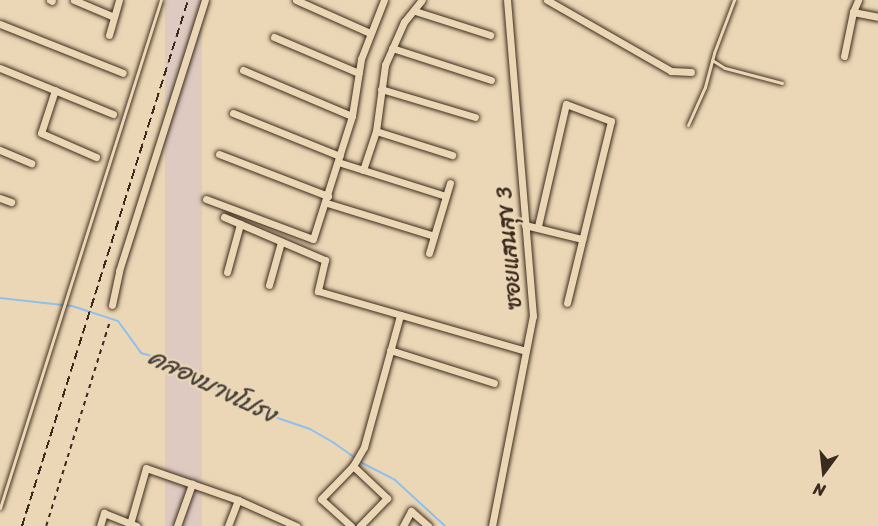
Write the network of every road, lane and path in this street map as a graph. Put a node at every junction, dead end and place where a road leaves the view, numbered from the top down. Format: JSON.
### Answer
{"nodes":[{"id":1,"x":74,"y":0,"type":"edge"},
{"id":2,"x":120,"y":0,"type":"edge"},
{"id":3,"x":161,"y":0,"type":"edge"},
{"id":4,"x":205,"y":0,"type":"edge"},
{"id":5,"x":296,"y":0,"type":"edge"},
{"id":6,"x":384,"y":0,"type":"edge"},
{"id":7,"x":422,"y":0,"type":"edge"},
{"id":8,"x":507,"y":0,"type":"edge"},
{"id":9,"x":547,"y":0,"type":"edge"},
{"id":10,"x":734,"y":0,"type":"edge"},
{"id":11,"x":858,"y":0,"type":"edge"},
{"id":12,"x":415,"y":11,"type":"junction"},
{"id":13,"x":853,"y":12,"type":"junction"},
{"id":14,"x":114,"y":17,"type":"junction"},
{"id":15,"x":878,"y":17,"type":"edge"},
{"id":16,"x":0,"y":24,"type":"edge"},
{"id":17,"x":370,"y":33,"type":"junction"},
{"id":18,"x":109,"y":35,"type":"dead end"},
{"id":19,"x":490,"y":35,"type":"dead end"},
{"id":20,"x":274,"y":37,"type":"dead end"},
{"id":21,"x":392,"y":48,"type":"junction"},
{"id":22,"x":844,"y":56,"type":"dead end"},
{"id":23,"x":712,"y":60,"type":"junction"},
{"id":24,"x":0,"y":68,"type":"edge"},
{"id":25,"x":243,"y":70,"type":"dead end"},
{"id":26,"x":692,"y":72,"type":"dead end"},
{"id":27,"x":123,"y":73,"type":"dead end"},
{"id":28,"x":359,"y":73,"type":"junction"},
{"id":29,"x":491,"y":80,"type":"dead end"},
{"id":30,"x":782,"y":83,"type":"dead end"},
{"id":31,"x":55,"y":90,"type":"junction"},
{"id":32,"x":381,"y":90,"type":"junction"},
{"id":33,"x":113,"y":114,"type":"dead end"},
{"id":34,"x":233,"y":114,"type":"dead end"},
{"id":35,"x":352,"y":116,"type":"junction"},
{"id":36,"x":475,"y":117,"type":"dead end"},
{"id":37,"x":688,"y":125,"type":"dead end"},
{"id":38,"x":376,"y":131,"type":"junction"},
{"id":39,"x":0,"y":150,"type":"edge"},
{"id":40,"x":219,"y":154,"type":"dead end"},
{"id":41,"x":452,"y":155,"type":"dead end"},
{"id":42,"x":96,"y":157,"type":"dead end"},
{"id":43,"x":339,"y":159,"type":"junction"},
{"id":44,"x":31,"y":163,"type":"dead end"},
{"id":45,"x":363,"y":170,"type":"junction"},
{"id":46,"x":450,"y":183,"type":"dead end"},
{"id":47,"x":446,"y":196,"type":"junction"},
{"id":48,"x":0,"y":198,"type":"edge"},
{"id":49,"x":206,"y":199,"type":"dead end"},
{"id":50,"x":328,"y":200,"type":"junction"},
{"id":51,"x":11,"y":202,"type":"dead end"},
{"id":52,"x":224,"y":218,"type":"dead end"},
{"id":53,"x":240,"y":224,"type":"junction"},
{"id":54,"x":525,"y":225,"type":"junction"},
{"id":55,"x":538,"y":226,"type":"junction"},
{"id":56,"x":434,"y":236,"type":"junction"},
{"id":57,"x":582,"y":239,"type":"junction"},
{"id":58,"x":281,"y":242,"type":"junction"},
{"id":59,"x":429,"y":253,"type":"dead end"},
{"id":60,"x":227,"y":272,"type":"dead end"},
{"id":61,"x":269,"y":285,"type":"dead end"},
{"id":62,"x":567,"y":303,"type":"dead end"},
{"id":63,"x":112,"y":304,"type":"dead end"},
{"id":64,"x":400,"y":315,"type":"junction"},
{"id":65,"x":109,"y":324,"type":"dead end"},
{"id":66,"x":390,"y":350,"type":"junction"},
{"id":67,"x":526,"y":351,"type":"junction"},
{"id":68,"x":494,"y":383,"type":"dead end"},
{"id":69,"x":353,"y":464,"type":"junction"},
{"id":70,"x":192,"y":484,"type":"junction"},
{"id":71,"x":238,"y":500,"type":"junction"},
{"id":72,"x":0,"y":508,"type":"edge"},
{"id":73,"x":133,"y":525,"type":"edge"},
{"id":74,"x":46,"y":526,"type":"edge"},
{"id":75,"x":100,"y":526,"type":"edge"},
{"id":76,"x":177,"y":526,"type":"edge"},
{"id":77,"x":228,"y":526,"type":"edge"},
{"id":78,"x":296,"y":526,"type":"edge"},
{"id":79,"x":351,"y":526,"type":"edge"},
{"id":80,"x":360,"y":526,"type":"edge"},
{"id":81,"x":403,"y":526,"type":"edge"},
{"id":82,"x":428,"y":526,"type":"edge"},
{"id":83,"x":492,"y":526,"type":"edge"}],
"edges":[{"from":1,"to":14,"type":"street"},
{"from":2,"to":14,"type":"street"},
{"from":3,"to":72,"type":"lane"},
{"from":4,"to":63,"type":"street"},
{"from":5,"to":17,"type":"street"},
{"from":6,"to":17,"type":"street"},
{"from":7,"to":12,"type":"street"},
{"from":8,"to":54,"type":"street","name":"ซอยแสนสุข 3"},
{"from":9,"to":26,"type":"street"},
{"from":10,"to":23,"type":"lane"},
{"from":11,"to":13,"type":"street"},
{"from":12,"to":19,"type":"street"},
{"from":12,"to":21,"type":"street"},
{"from":13,"to":15,"type":"street"},
{"from":13,"to":22,"type":"street"},
{"from":14,"to":18,"type":"street"},
{"from":16,"to":27,"type":"street"},
{"from":17,"to":28,"type":"street"},
{"from":20,"to":28,"type":"street"},
{"from":21,"to":29,"type":"street"},
{"from":21,"to":32,"type":"street"},
{"from":23,"to":30,"type":"lane"},
{"from":23,"to":37,"type":"lane"},
{"from":24,"to":31,"type":"street"},
{"from":25,"to":35,"type":"street"},
{"from":28,"to":35,"type":"street"},
{"from":31,"to":33,"type":"street"},
{"from":31,"to":42,"type":"street"},
{"from":32,"to":36,"type":"street"},
{"from":32,"to":38,"type":"street"},
{"from":34,"to":43,"type":"street"},
{"from":35,"to":43,"type":"street"},
{"from":38,"to":41,"type":"street"},
{"from":38,"to":45,"type":"street"},
{"from":39,"to":44,"type":"street"},
{"from":40,"to":50,"type":"street"},
{"from":43,"to":45,"type":"street"},
{"from":43,"to":50,"type":"street"},
{"from":45,"to":47,"type":"street"},
{"from":46,"to":47,"type":"street"},
{"from":47,"to":56,"type":"street"},
{"from":48,"to":51,"type":"street"},
{"from":49,"to":50,"type":"street"},
{"from":50,"to":56,"type":"street"},
{"from":52,"to":53,"type":"street"},
{"from":53,"to":58,"type":"street"},
{"from":53,"to":60,"type":"street"},
{"from":54,"to":55,"type":"street"},
{"from":54,"to":67,"type":"street","name":"ซอยแสนสุข 3"},
{"from":55,"to":57,"type":"street"},
{"from":55,"to":57,"type":"street"},
{"from":56,"to":59,"type":"street"},
{"from":57,"to":62,"type":"street"},
{"from":58,"to":61,"type":"street"},
{"from":58,"to":64,"type":"street"},
{"from":64,"to":66,"type":"street"},
{"from":64,"to":67,"type":"street"},
{"from":65,"to":74,"type":"path"},
{"from":66,"to":68,"type":"street"},
{"from":66,"to":69,"type":"street"},
{"from":67,"to":83,"type":"street","name":"ซอยแสนสุข 3"},
{"from":69,"to":79,"type":"street"},
{"from":69,"to":80,"type":"street"},
{"from":70,"to":71,"type":"street"},
{"from":70,"to":73,"type":"street"},
{"from":70,"to":76,"type":"street"},
{"from":71,"to":77,"type":"street"},
{"from":71,"to":78,"type":"street"},
{"from":73,"to":75,"type":"street"},
{"from":81,"to":82,"type":"street"}]}
